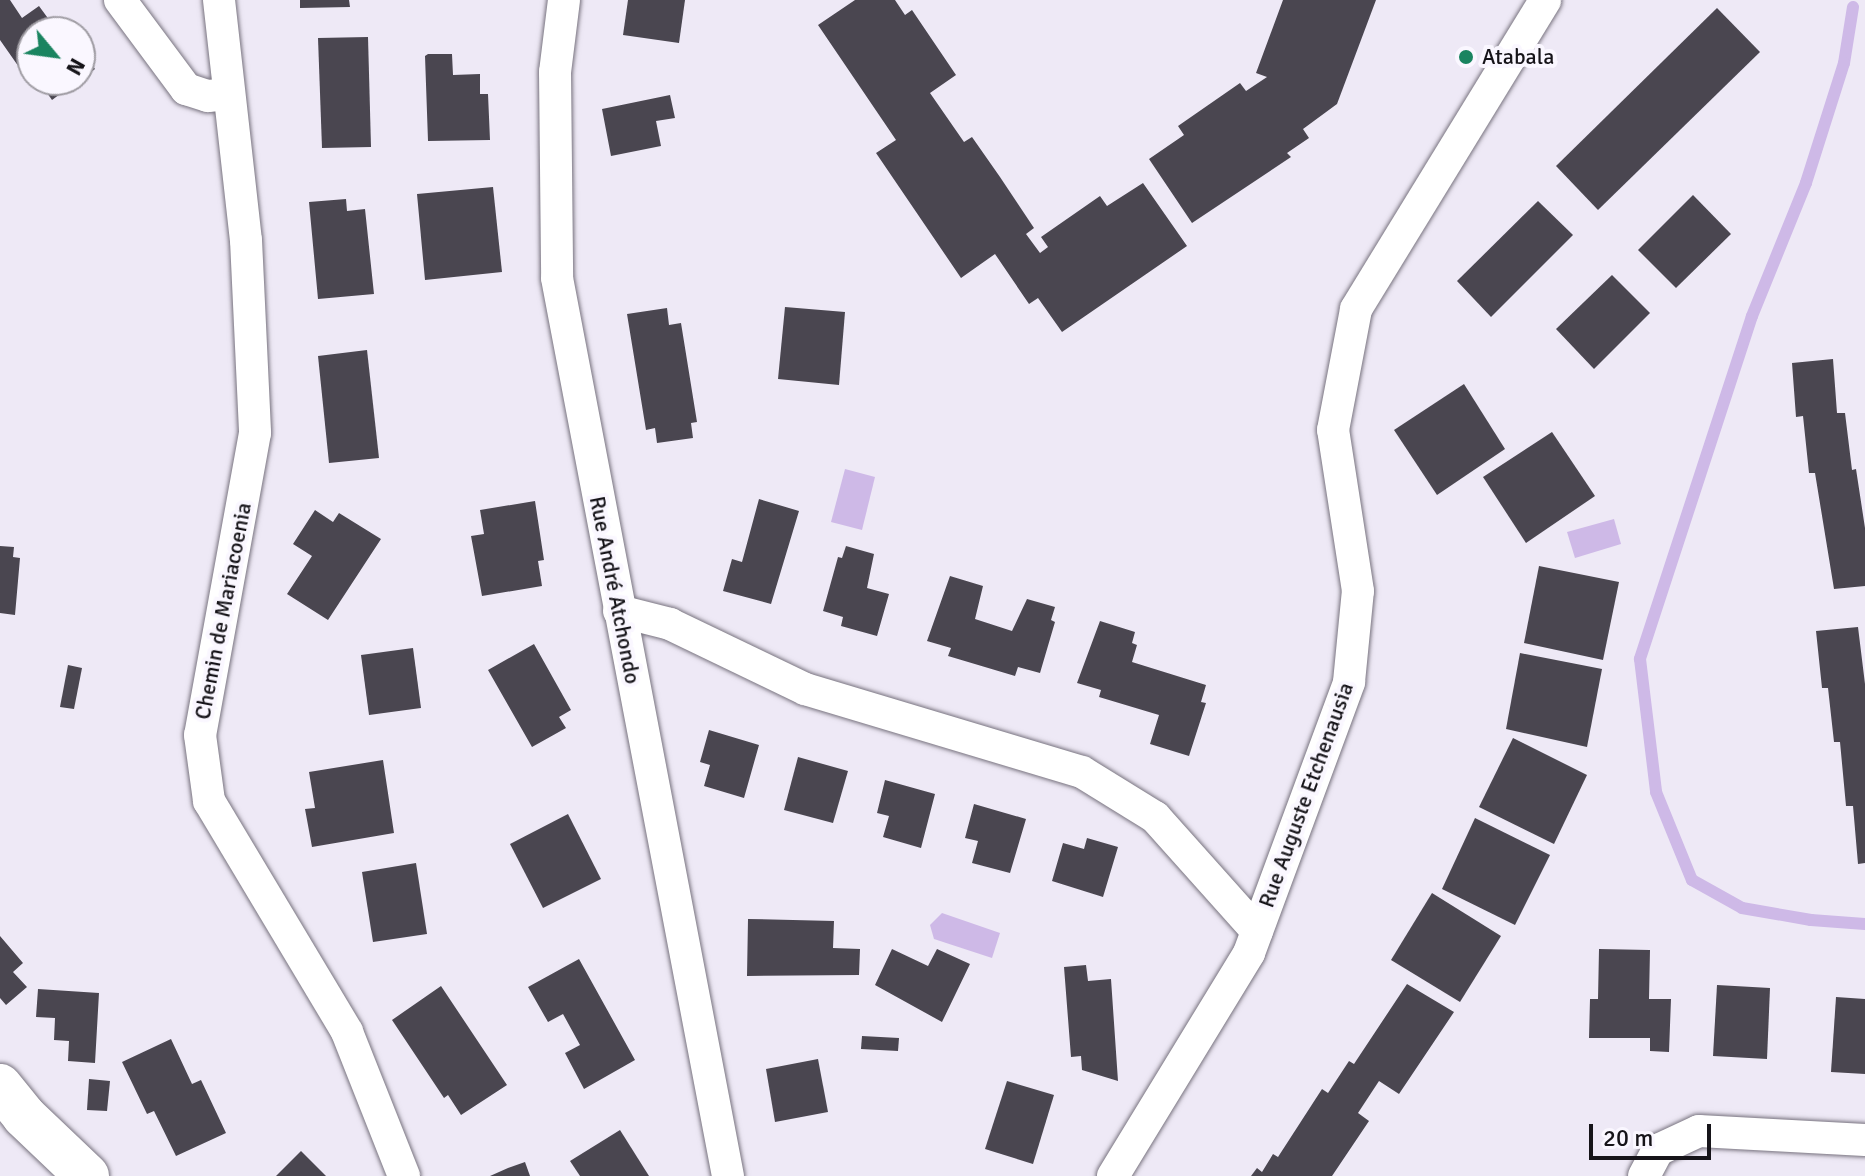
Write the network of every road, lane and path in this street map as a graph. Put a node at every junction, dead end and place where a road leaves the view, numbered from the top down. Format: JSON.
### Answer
{"nodes":[{"id":1,"x":120,"y":0,"type":"edge"},
{"id":2,"x":219,"y":0,"type":"edge"},
{"id":3,"x":564,"y":0,"type":"edge"},
{"id":4,"x":1545,"y":0,"type":"edge"},
{"id":5,"x":229,"y":94,"type":"junction"},
{"id":6,"x":619,"y":611,"type":"junction"},
{"id":7,"x":1257,"y":931,"type":"junction"},
{"id":8,"x":0,"y":1086,"type":"edge"},
{"id":9,"x":1865,"y":1140,"type":"edge"},
{"id":10,"x":87,"y":1176,"type":"edge"},
{"id":11,"x":404,"y":1176,"type":"edge"},
{"id":12,"x":728,"y":1176,"type":"edge"},
{"id":13,"x":1113,"y":1176,"type":"edge"},
{"id":14,"x":1644,"y":1176,"type":"edge"}],
"edges":[{"from":1,"to":5,"type":"street"},
{"from":2,"to":5,"type":"street","name":"Chemin de Mariacoenia"},
{"from":3,"to":6,"type":"street","name":"Rue André Atchondo"},
{"from":4,"to":7,"type":"street","name":"Rue Auguste Etchenausia"},
{"from":5,"to":11,"type":"street","name":"Chemin de Mariacoenia"},
{"from":6,"to":7,"type":"street"},
{"from":6,"to":12,"type":"street","name":"Rue André Atchondo"},
{"from":7,"to":13,"type":"street","name":"Rue Auguste Etchenausia"},
{"from":8,"to":10,"type":"main road"},
{"from":9,"to":14,"type":"street"}]}
